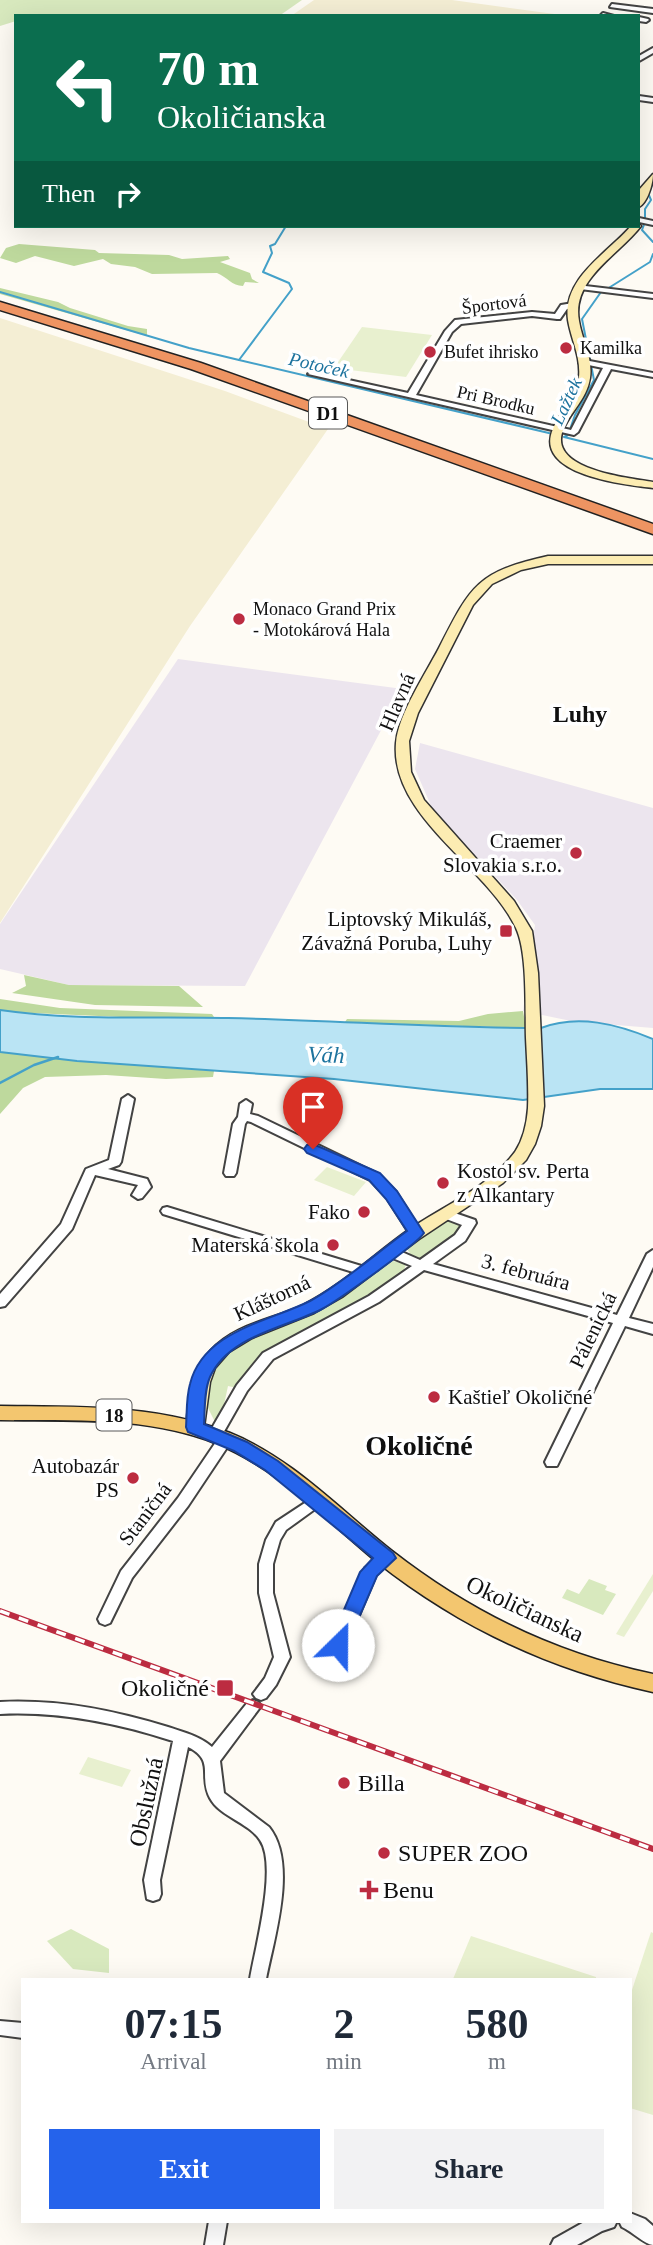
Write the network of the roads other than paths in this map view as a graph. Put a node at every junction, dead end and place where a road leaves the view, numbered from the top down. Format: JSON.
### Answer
{"nodes":[{"id":1,"x":620,"y":0,"type":"edge"},
{"id":2,"x":612,"y":6,"type":"junction"},
{"id":3,"x":653,"y":11,"type":"edge"},
{"id":4,"x":604,"y":14,"type":"edge"},
{"id":5,"x":653,"y":177,"type":"edge"},
{"id":6,"x":640,"y":201,"type":"edge"},
{"id":7,"x":634,"y":228,"type":"edge"},
{"id":8,"x":580,"y":287,"type":"junction"},
{"id":9,"x":653,"y":296,"type":"edge"},
{"id":10,"x":0,"y":300,"type":"edge"},
{"id":11,"x":573,"y":305,"type":"junction"},
{"id":12,"x":0,"y":306,"type":"edge"},
{"id":13,"x":589,"y":361,"type":"junction"},
{"id":14,"x":608,"y":366,"type":"junction"},
{"id":15,"x":312,"y":373,"type":"dead end"},
{"id":16,"x":653,"y":373,"type":"edge"},
{"id":17,"x":411,"y":396,"type":"junction"},
{"id":18,"x":561,"y":433,"type":"junction"},
{"id":19,"x":653,"y":485,"type":"edge"},
{"id":20,"x":653,"y":521,"type":"edge"},
{"id":21,"x":653,"y":529,"type":"edge"},
{"id":22,"x":653,"y":560,"type":"edge"},
{"id":23,"x":128,"y":1100,"type":"dead end"},
{"id":24,"x":246,"y":1104,"type":"dead end"},
{"id":25,"x":536,"y":1106,"type":"joint"},
{"id":26,"x":244,"y":1118,"type":"junction"},
{"id":27,"x":95,"y":1170,"type":"junction"},
{"id":28,"x":230,"y":1173,"type":"dead end"},
{"id":29,"x":138,"y":1195,"type":"dead end"},
{"id":30,"x":167,"y":1210,"type":"dead end"},
{"id":31,"x":446,"y":1214,"type":"junction"},
{"id":32,"x":416,"y":1233,"type":"junction"},
{"id":33,"x":390,"y":1252,"type":"junction"},
{"id":34,"x":653,"y":1254,"type":"edge"},
{"id":35,"x":421,"y":1265,"type":"junction"},
{"id":36,"x":363,"y":1271,"type":"junction"},
{"id":37,"x":0,"y":1303,"type":"edge"},
{"id":38,"x":622,"y":1320,"type":"junction"},
{"id":39,"x":653,"y":1329,"type":"edge"},
{"id":40,"x":1,"y":1414,"type":"edge"},
{"id":41,"x":195,"y":1427,"type":"junction"},
{"id":42,"x":220,"y":1437,"type":"junction"},
{"id":43,"x":552,"y":1462,"type":"dead end"},
{"id":44,"x":317,"y":1500,"type":"junction"},
{"id":45,"x":386,"y":1558,"type":"junction"},
{"id":46,"x":105,"y":1619,"type":"dead end"},
{"id":47,"x":329,"y":1667,"type":"dead end"},
{"id":48,"x":653,"y":1683,"type":"edge"},
{"id":49,"x":0,"y":1708,"type":"edge"},
{"id":50,"x":182,"y":1738,"type":"junction"},
{"id":51,"x":212,"y":1759,"type":"junction"},
{"id":52,"x":153,"y":1894,"type":"dead end"},
{"id":53,"x":258,"y":1978,"type":"edge"},
{"id":54,"x":0,"y":2028,"type":"edge"},
{"id":55,"x":21,"y":2031,"type":"edge"},
{"id":56,"x":218,"y":2223,"type":"edge"},
{"id":57,"x":599,"y":2223,"type":"edge"},
{"id":58,"x":634,"y":2223,"type":"edge"},
{"id":59,"x":653,"y":2238,"type":"edge"},
{"id":60,"x":214,"y":2245,"type":"edge"},
{"id":61,"x":560,"y":2245,"type":"edge"}],
"edges":[{"from":1,"to":2,"type":"street"},
{"from":2,"to":3,"type":"street"},
{"from":2,"to":4,"type":"street"},
{"from":5,"to":6,"type":"street"},
{"from":7,"to":8,"type":"street"},
{"from":8,"to":9,"type":"street"},
{"from":8,"to":11,"type":"street"},
{"from":10,"to":20,"type":"highway","number":"D1"},
{"from":11,"to":13,"type":"street"},
{"from":11,"to":17,"type":"street","name":"Športová"},
{"from":12,"to":21,"type":"highway","number":"D1"},
{"from":13,"to":14,"type":"street"},
{"from":13,"to":18,"type":"street"},
{"from":14,"to":16,"type":"street"},
{"from":14,"to":18,"type":"street"},
{"from":15,"to":17,"type":"street","name":"Pri Brodku"},
{"from":17,"to":18,"type":"street","name":"Pri Brodku"},
{"from":18,"to":19,"type":"street"},
{"from":22,"to":25,"type":"street","name":"Hlavná"},
{"from":23,"to":27,"type":"street"},
{"from":24,"to":26,"type":"street"},
{"from":25,"to":31,"type":"street","name":"Kláštorná"},
{"from":26,"to":28,"type":"street"},
{"from":26,"to":32,"type":"street"},
{"from":27,"to":29,"type":"street"},
{"from":27,"to":37,"type":"street"},
{"from":30,"to":36,"type":"street"},
{"from":31,"to":32,"type":"street","name":"Kláštorná"},
{"from":31,"to":35,"type":"street"},
{"from":32,"to":33,"type":"street","name":"Kláštorná"},
{"from":33,"to":35,"type":"street","name":"3. februára"},
{"from":33,"to":36,"type":"street","name":"Kláštorná"},
{"from":34,"to":38,"type":"street","name":"Pálenická"},
{"from":35,"to":38,"type":"street","name":"3. februára"},
{"from":35,"to":42,"type":"street"},
{"from":36,"to":41,"type":"street","name":"Kláštorná"},
{"from":38,"to":39,"type":"street","name":"3. februára"},
{"from":38,"to":43,"type":"street","name":"Pálenická"},
{"from":40,"to":41,"type":"main road","name":"Okoličianska","number":"18"},
{"from":41,"to":42,"type":"main road","name":"Okoličianska","number":"18"},
{"from":42,"to":44,"type":"main road","name":"Okoličianska","number":"18"},
{"from":42,"to":46,"type":"street","name":"Staničná"},
{"from":44,"to":45,"type":"main road","name":"Okoličianska","number":"18"},
{"from":44,"to":51,"type":"street"},
{"from":45,"to":47,"type":"street"},
{"from":45,"to":48,"type":"main road","name":"Okoličianska","number":"18"},
{"from":49,"to":50,"type":"street","name":"Obslužná"},
{"from":50,"to":51,"type":"street"},
{"from":50,"to":52,"type":"street","name":"Obslužná"},
{"from":51,"to":53,"type":"street"},
{"from":54,"to":55,"type":"street"},
{"from":56,"to":60,"type":"street"},
{"from":57,"to":61,"type":"street"},
{"from":58,"to":59,"type":"street"}]}
